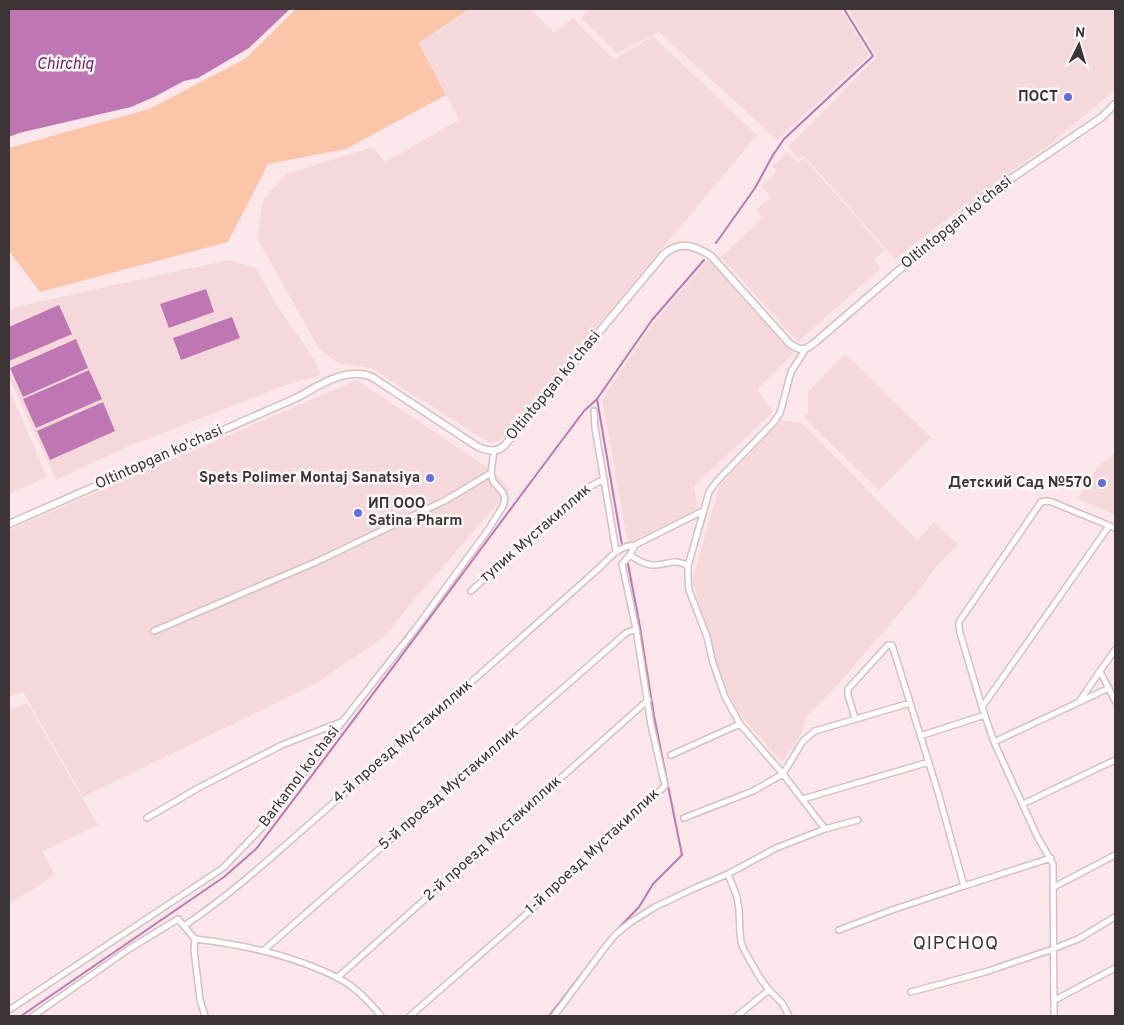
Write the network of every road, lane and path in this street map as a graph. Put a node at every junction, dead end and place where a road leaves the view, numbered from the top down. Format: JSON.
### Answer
{"nodes":[{"id":1,"x":1115,"y":104,"type":"edge"},
{"id":2,"x":805,"y":350,"type":"junction"},
{"id":3,"x":594,"y":411,"type":"dead end"},
{"id":4,"x":494,"y":451,"type":"junction"},
{"id":5,"x":491,"y":472,"type":"junction"},
{"id":6,"x":604,"y":478,"type":"junction"},
{"id":7,"x":703,"y":511,"type":"junction"},
{"id":8,"x":9,"y":524,"type":"edge"},
{"id":9,"x":1109,"y":526,"type":"junction"},
{"id":10,"x":1115,"y":528,"type":"edge"},
{"id":11,"x":635,"y":545,"type":"junction"},
{"id":12,"x":614,"y":553,"type":"junction"},
{"id":13,"x":630,"y":555,"type":"junction"},
{"id":14,"x":622,"y":564,"type":"junction"},
{"id":15,"x":688,"y":566,"type":"junction"},
{"id":16,"x":470,"y":591,"type":"dead end"},
{"id":17,"x":636,"y":629,"type":"junction"},
{"id":18,"x":154,"y":631,"type":"dead end"},
{"id":19,"x":1115,"y":650,"type":"edge"},
{"id":20,"x":1100,"y":671,"type":"junction"},
{"id":21,"x":1109,"y":688,"type":"junction"},
{"id":22,"x":648,"y":700,"type":"junction"},
{"id":23,"x":1115,"y":701,"type":"edge"},
{"id":24,"x":1079,"y":702,"type":"junction"},
{"id":25,"x":910,"y":703,"type":"junction"},
{"id":26,"x":982,"y":707,"type":"junction"},
{"id":27,"x":985,"y":716,"type":"junction"},
{"id":28,"x":855,"y":718,"type":"junction"},
{"id":29,"x":343,"y":721,"type":"junction"},
{"id":30,"x":740,"y":724,"type":"junction"},
{"id":31,"x":920,"y":736,"type":"junction"},
{"id":32,"x":994,"y":742,"type":"junction"},
{"id":33,"x":671,"y":755,"type":"dead end"},
{"id":34,"x":1115,"y":760,"type":"edge"},
{"id":35,"x":929,"y":762,"type":"junction"},
{"id":36,"x":783,"y":774,"type":"junction"},
{"id":37,"x":803,"y":799,"type":"junction"},
{"id":38,"x":1023,"y":804,"type":"junction"},
{"id":39,"x":147,"y":818,"type":"dead end"},
{"id":40,"x":684,"y":818,"type":"dead end"},
{"id":41,"x":858,"y":820,"type":"dead end"},
{"id":42,"x":825,"y":829,"type":"junction"},
{"id":43,"x":1115,"y":854,"type":"edge"},
{"id":44,"x":1051,"y":858,"type":"junction"},
{"id":45,"x":728,"y":874,"type":"junction"},
{"id":46,"x":964,"y":886,"type":"junction"},
{"id":47,"x":1054,"y":886,"type":"junction"},
{"id":48,"x":1115,"y":917,"type":"edge"},
{"id":49,"x":184,"y":926,"type":"junction"},
{"id":50,"x":839,"y":930,"type":"dead end"},
{"id":51,"x":195,"y":939,"type":"junction"},
{"id":52,"x":1053,"y":949,"type":"junction"},
{"id":53,"x":263,"y":951,"type":"junction"},
{"id":54,"x":1115,"y":968,"type":"edge"},
{"id":55,"x":338,"y":977,"type":"junction"},
{"id":56,"x":769,"y":990,"type":"junction"},
{"id":57,"x":911,"y":992,"type":"dead end"},
{"id":58,"x":1054,"y":1000,"type":"junction"},
{"id":59,"x":9,"y":1010,"type":"edge"},
{"id":60,"x":33,"y":1016,"type":"edge"},
{"id":61,"x":206,"y":1016,"type":"edge"},
{"id":62,"x":380,"y":1016,"type":"edge"},
{"id":63,"x":410,"y":1016,"type":"edge"},
{"id":64,"x":554,"y":1016,"type":"edge"},
{"id":65,"x":737,"y":1016,"type":"edge"},
{"id":66,"x":789,"y":1016,"type":"edge"},
{"id":67,"x":1054,"y":1016,"type":"edge"}],
"edges":[{"from":1,"to":2,"type":"street","name":"Oltintopgan ko'chasi"},
{"from":2,"to":4,"type":"street","name":"Oltintopgan ko'chasi"},
{"from":2,"to":7,"type":"street","name":"Oltintopgan ko'chasi"},
{"from":3,"to":6,"type":"street"},
{"from":4,"to":5,"type":"street"},
{"from":4,"to":8,"type":"street","name":"Oltintopgan ko'chasi"},
{"from":5,"to":18,"type":"street"},
{"from":5,"to":29,"type":"street","name":"Barkamol ko'chasi"},
{"from":6,"to":12,"type":"street"},
{"from":6,"to":16,"type":"street","name":"тупик Мустакиллик"},
{"from":7,"to":11,"type":"street"},
{"from":7,"to":15,"type":"street","name":"Oltintopgan ko'chasi"},
{"from":9,"to":10,"type":"street"},
{"from":9,"to":26,"type":"street"},
{"from":9,"to":26,"type":"street"},
{"from":11,"to":12,"type":"street"},
{"from":11,"to":13,"type":"street"},
{"from":12,"to":14,"type":"street"},
{"from":12,"to":49,"type":"street","name":"4-й проезд Мустакиллик"},
{"from":13,"to":14,"type":"street"},
{"from":13,"to":15,"type":"street"},
{"from":14,"to":17,"type":"street","name":"1-й проезд Мустакиллик"},
{"from":15,"to":30,"type":"street","name":"Oltintopgan ko'chasi"},
{"from":17,"to":22,"type":"street","name":"1-й проезд Мустакиллик"},
{"from":17,"to":53,"type":"street","name":"5-й проезд Мустакиллик"},
{"from":19,"to":20,"type":"street"},
{"from":20,"to":21,"type":"street"},
{"from":20,"to":24,"type":"street"},
{"from":21,"to":23,"type":"street"},
{"from":21,"to":24,"type":"street"},
{"from":22,"to":55,"type":"street","name":"2-й проезд Мустакиллик"},
{"from":22,"to":63,"type":"street","name":"1-й проезд Мустакиллик"},
{"from":24,"to":32,"type":"street"},
{"from":25,"to":28,"type":"street"},
{"from":25,"to":28,"type":"street"},
{"from":25,"to":31,"type":"street"},
{"from":26,"to":27,"type":"street"},
{"from":27,"to":31,"type":"street"},
{"from":27,"to":32,"type":"street"},
{"from":28,"to":36,"type":"street"},
{"from":29,"to":39,"type":"street"},
{"from":29,"to":59,"type":"street","name":"Barkamol ko'chasi"},
{"from":30,"to":33,"type":"street"},
{"from":30,"to":36,"type":"street","name":"Oltintopgan ko'chasi"},
{"from":31,"to":35,"type":"street"},
{"from":32,"to":38,"type":"street"},
{"from":34,"to":38,"type":"street"},
{"from":35,"to":37,"type":"street"},
{"from":35,"to":46,"type":"street"},
{"from":36,"to":37,"type":"street","name":"Oltintopgan ko'chasi"},
{"from":36,"to":40,"type":"street"},
{"from":37,"to":42,"type":"street","name":"Oltintopgan ko'chasi"},
{"from":38,"to":44,"type":"street"},
{"from":41,"to":42,"type":"street"},
{"from":42,"to":45,"type":"street"},
{"from":43,"to":47,"type":"street"},
{"from":44,"to":46,"type":"street"},
{"from":44,"to":47,"type":"street"},
{"from":45,"to":56,"type":"street"},
{"from":45,"to":64,"type":"street"},
{"from":46,"to":50,"type":"street"},
{"from":47,"to":52,"type":"street"},
{"from":48,"to":52,"type":"street"},
{"from":49,"to":51,"type":"street"},
{"from":49,"to":60,"type":"street"},
{"from":51,"to":53,"type":"street"},
{"from":51,"to":61,"type":"street"},
{"from":52,"to":57,"type":"street"},
{"from":52,"to":58,"type":"street"},
{"from":53,"to":55,"type":"street"},
{"from":54,"to":58,"type":"street"},
{"from":55,"to":62,"type":"street"},
{"from":56,"to":65,"type":"street"},
{"from":56,"to":66,"type":"street"},
{"from":58,"to":67,"type":"street"}]}
